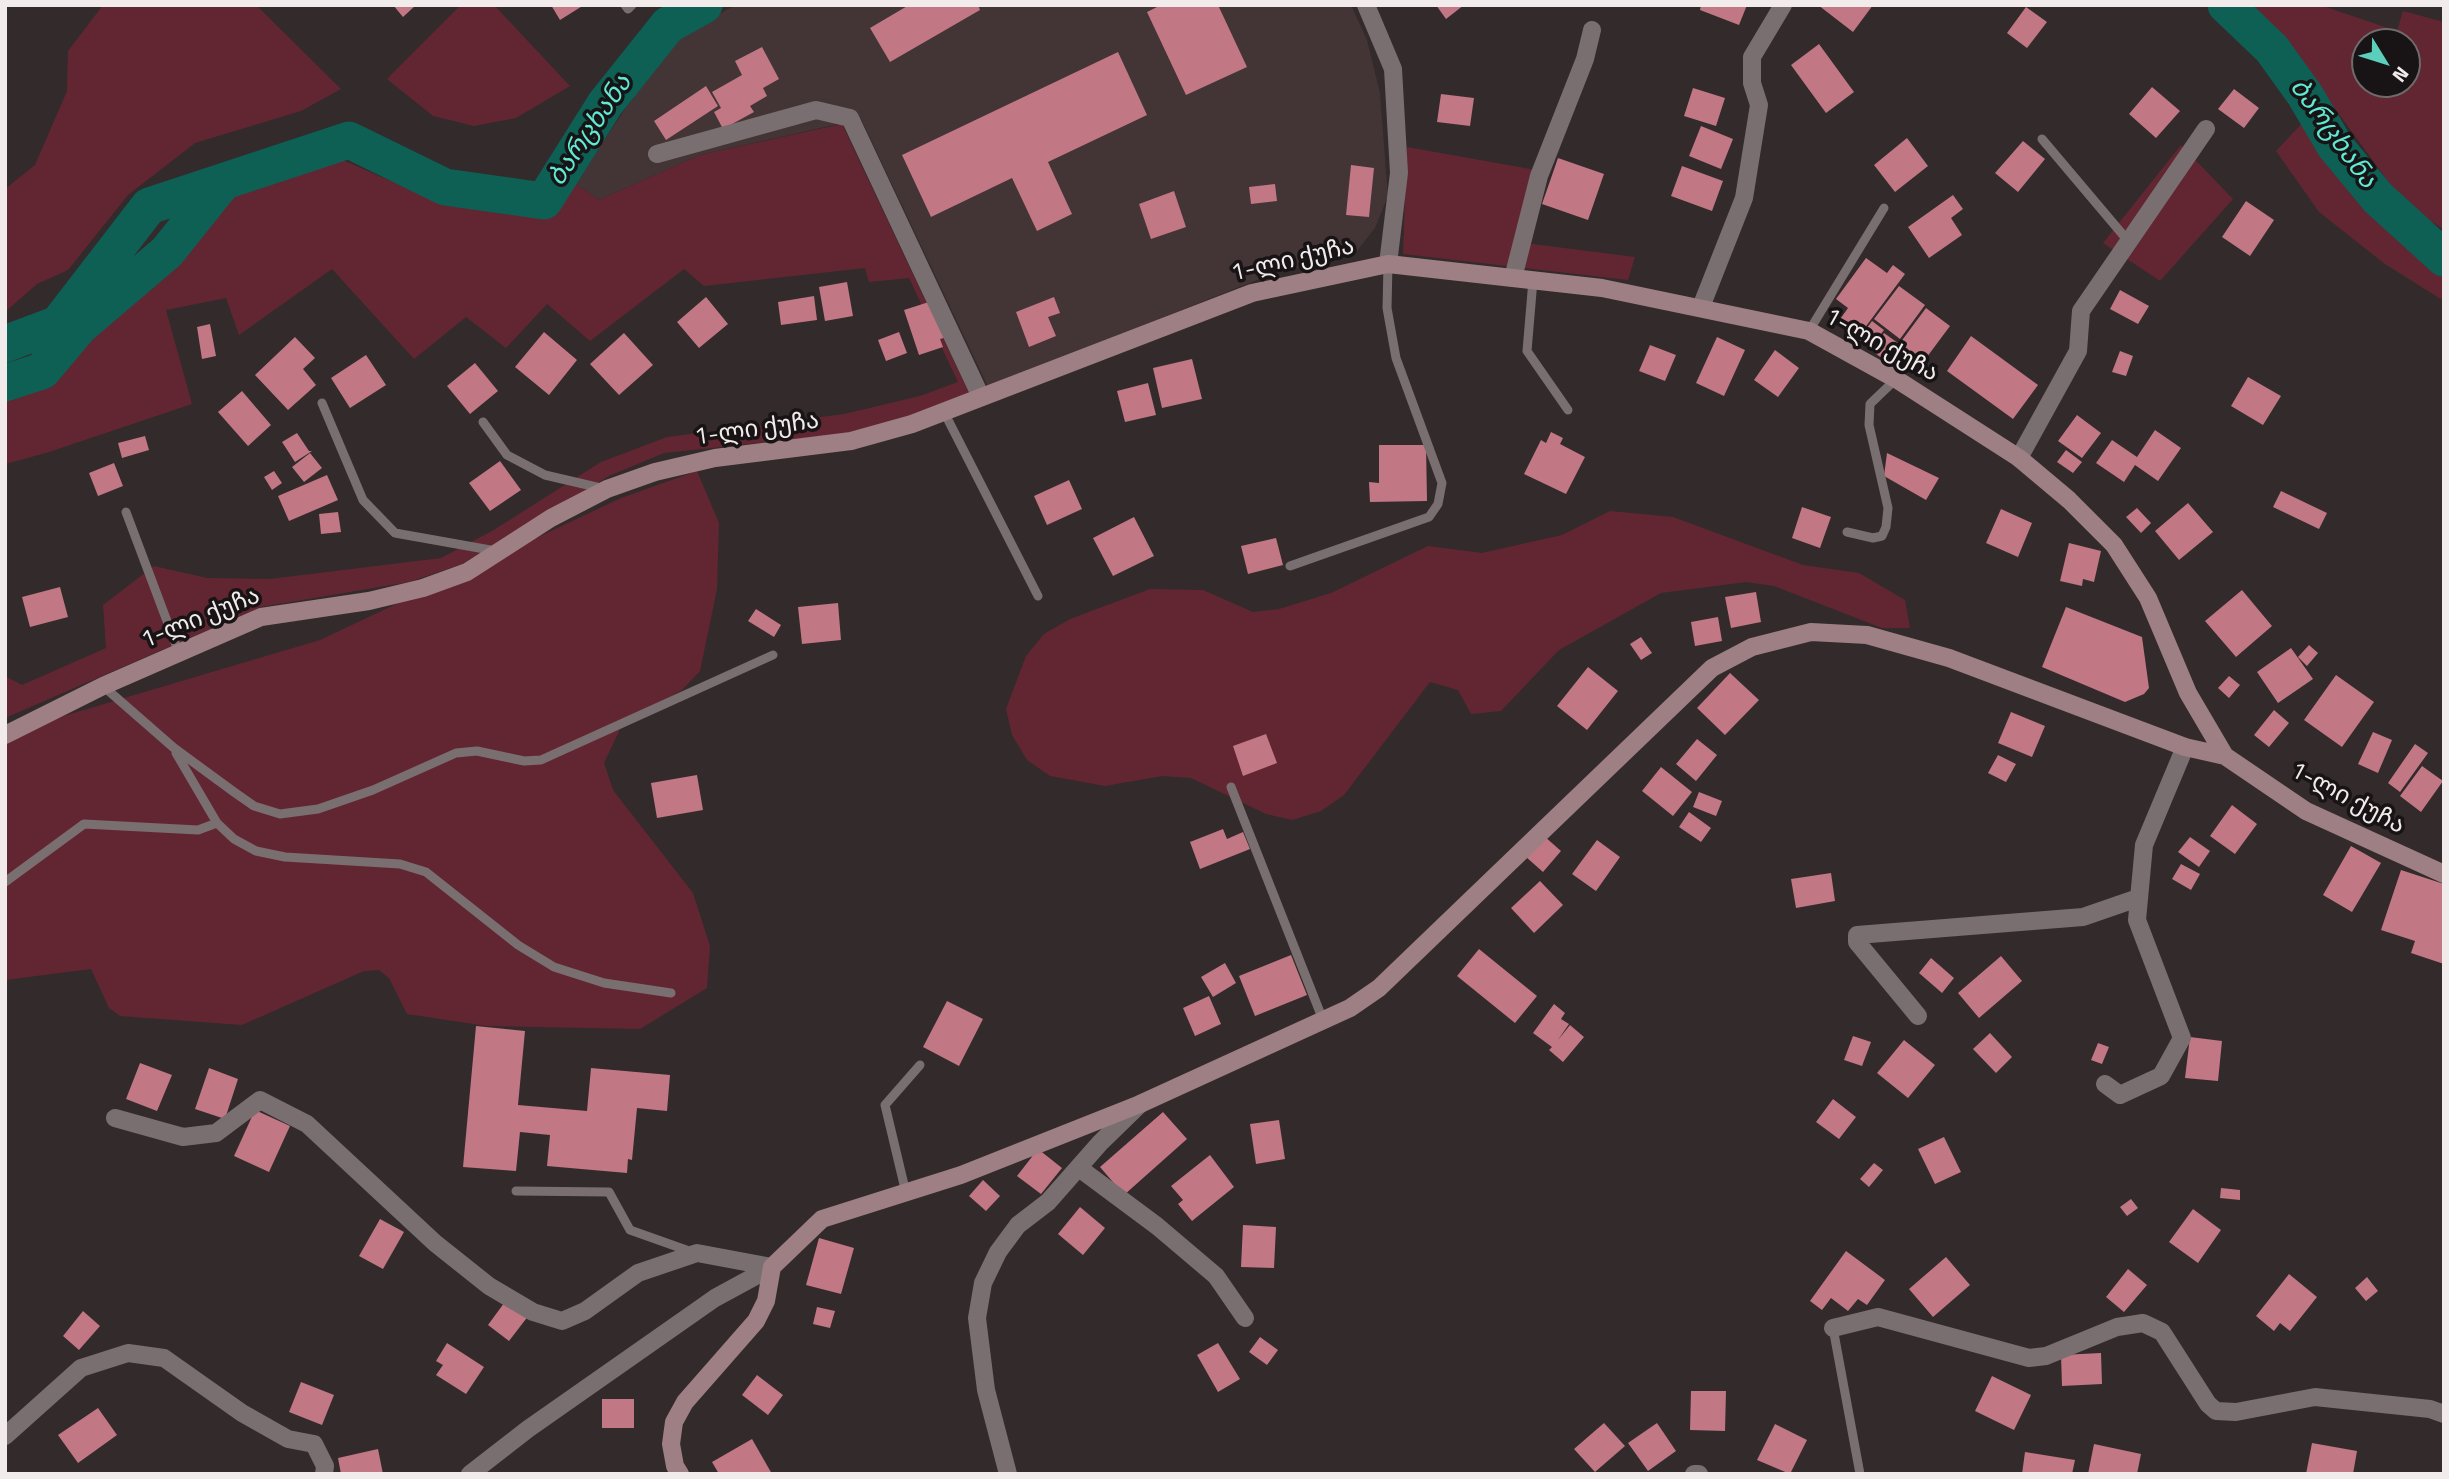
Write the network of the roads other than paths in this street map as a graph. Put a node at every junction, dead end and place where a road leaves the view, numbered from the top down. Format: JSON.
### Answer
{"nodes":[{"id":1,"x":625,"y":5,"type":"edge"},
{"id":2,"x":632,"y":5,"type":"edge"},
{"id":3,"x":1366,"y":5,"type":"edge"},
{"id":4,"x":1783,"y":5,"type":"edge"},
{"id":5,"x":1592,"y":30,"type":"dead end"},
{"id":6,"x":2206,"y":129,"type":"dead end"},
{"id":7,"x":2042,"y":139,"type":"dead end"},
{"id":8,"x":657,"y":153,"type":"dead end"},
{"id":9,"x":1884,"y":208,"type":"dead end"},
{"id":10,"x":2129,"y":242,"type":"junction"},
{"id":11,"x":1388,"y":264,"type":"junction"},
{"id":12,"x":1513,"y":278,"type":"junction"},
{"id":13,"x":1533,"y":281,"type":"junction"},
{"id":14,"x":1701,"y":307,"type":"junction"},
{"id":15,"x":1809,"y":331,"type":"junction"},
{"id":16,"x":1896,"y":379,"type":"junction"},
{"id":17,"x":981,"y":397,"type":"junction"},
{"id":18,"x":322,"y":403,"type":"dead end"},
{"id":19,"x":1568,"y":410,"type":"dead end"},
{"id":20,"x":944,"y":412,"type":"junction"},
{"id":21,"x":483,"y":422,"type":"dead end"},
{"id":22,"x":2020,"y":458,"type":"junction"},
{"id":23,"x":607,"y":489,"type":"junction"},
{"id":24,"x":126,"y":512,"type":"dead end"},
{"id":25,"x":1847,"y":533,"type":"dead end"},
{"id":26,"x":501,"y":552,"type":"junction"},
{"id":27,"x":1290,"y":566,"type":"dead end"},
{"id":28,"x":1038,"y":596,"type":"dead end"},
{"id":29,"x":179,"y":653,"type":"junction"},
{"id":30,"x":773,"y":655,"type":"dead end"},
{"id":31,"x":103,"y":685,"type":"junction"},
{"id":32,"x":5,"y":735,"type":"edge"},
{"id":33,"x":2185,"y":747,"type":"junction"},
{"id":34,"x":174,"y":748,"type":"junction"},
{"id":35,"x":2225,"y":756,"type":"junction"},
{"id":36,"x":1231,"y":787,"type":"dead end"},
{"id":37,"x":216,"y":823,"type":"junction"},
{"id":38,"x":2444,"y":874,"type":"edge"},
{"id":39,"x":5,"y":883,"type":"edge"},
{"id":40,"x":2137,"y":898,"type":"junction"},
{"id":41,"x":671,"y":993,"type":"dead end"},
{"id":42,"x":1918,"y":1016,"type":"dead end"},
{"id":43,"x":1323,"y":1020,"type":"junction"},
{"id":44,"x":920,"y":1065,"type":"dead end"},
{"id":45,"x":2105,"y":1084,"type":"dead end"},
{"id":46,"x":1140,"y":1104,"type":"junction"},
{"id":47,"x":115,"y":1118,"type":"dead end"},
{"id":48,"x":1079,"y":1168,"type":"junction"},
{"id":49,"x":516,"y":1191,"type":"dead end"},
{"id":50,"x":906,"y":1193,"type":"junction"},
{"id":51,"x":697,"y":1253,"type":"junction"},
{"id":52,"x":772,"y":1267,"type":"junction"},
{"id":53,"x":1245,"y":1318,"type":"dead end"},
{"id":54,"x":1833,"y":1328,"type":"joint"},
{"id":55,"x":2444,"y":1414,"type":"edge"},
{"id":56,"x":5,"y":1436,"type":"edge"},
{"id":57,"x":324,"y":1474,"type":"edge"},
{"id":58,"x":470,"y":1474,"type":"edge"},
{"id":59,"x":681,"y":1474,"type":"edge"},
{"id":60,"x":1009,"y":1474,"type":"edge"},
{"id":61,"x":1860,"y":1474,"type":"edge"}],
"edges":[{"from":1,"to":2,"type":"lane"},
{"from":3,"to":11,"type":"street"},
{"from":4,"to":14,"type":"street"},
{"from":5,"to":12,"type":"street"},
{"from":6,"to":10,"type":"street"},
{"from":7,"to":10,"type":"lane"},
{"from":8,"to":17,"type":"street"},
{"from":9,"to":15,"type":"lane"},
{"from":10,"to":22,"type":"street"},
{"from":11,"to":12,"type":"street","name":"1-ლი ქუჩა"},
{"from":11,"to":17,"type":"street","name":"1-ლი ქუჩა"},
{"from":11,"to":27,"type":"lane"},
{"from":12,"to":13,"type":"street","name":"1-ლი ქუჩა"},
{"from":13,"to":14,"type":"street","name":"1-ლი ქუჩა"},
{"from":13,"to":19,"type":"lane"},
{"from":14,"to":15,"type":"street","name":"1-ლი ქუჩა"},
{"from":15,"to":16,"type":"street","name":"1-ლი ქუჩა"},
{"from":16,"to":22,"type":"street","name":"1-ლი ქუჩა"},
{"from":16,"to":25,"type":"lane"},
{"from":17,"to":20,"type":"street","name":"1-ლი ქუჩა"},
{"from":18,"to":26,"type":"lane"},
{"from":20,"to":23,"type":"street","name":"1-ლი ქუჩა"},
{"from":20,"to":28,"type":"lane"},
{"from":21,"to":23,"type":"lane"},
{"from":22,"to":35,"type":"street","name":"1-ლი ქუჩა"},
{"from":23,"to":26,"type":"street","name":"1-ლი ქუჩა"},
{"from":24,"to":29,"type":"lane"},
{"from":26,"to":29,"type":"street","name":"1-ლი ქუჩა"},
{"from":29,"to":31,"type":"street","name":"1-ლი ქუჩა"},
{"from":30,"to":34,"type":"lane"},
{"from":31,"to":32,"type":"street","name":"1-ლი ქუჩა"},
{"from":31,"to":34,"type":"lane"},
{"from":33,"to":35,"type":"street"},
{"from":33,"to":40,"type":"street"},
{"from":33,"to":43,"type":"street"},
{"from":34,"to":37,"type":"lane"},
{"from":35,"to":38,"type":"street","name":"1-ლი ქუჩა"},
{"from":36,"to":43,"type":"lane"},
{"from":37,"to":39,"type":"lane"},
{"from":37,"to":41,"type":"lane"},
{"from":40,"to":42,"type":"street"},
{"from":40,"to":45,"type":"street"},
{"from":43,"to":46,"type":"street"},
{"from":44,"to":50,"type":"lane"},
{"from":46,"to":48,"type":"street"},
{"from":46,"to":50,"type":"street"},
{"from":47,"to":51,"type":"street"},
{"from":48,"to":53,"type":"street"},
{"from":48,"to":60,"type":"street"},
{"from":49,"to":51,"type":"lane"},
{"from":50,"to":52,"type":"street"},
{"from":51,"to":52,"type":"street"},
{"from":52,"to":58,"type":"street"},
{"from":52,"to":59,"type":"street"},
{"from":54,"to":55,"type":"street"},
{"from":54,"to":61,"type":"lane"},
{"from":56,"to":57,"type":"street"}]}
